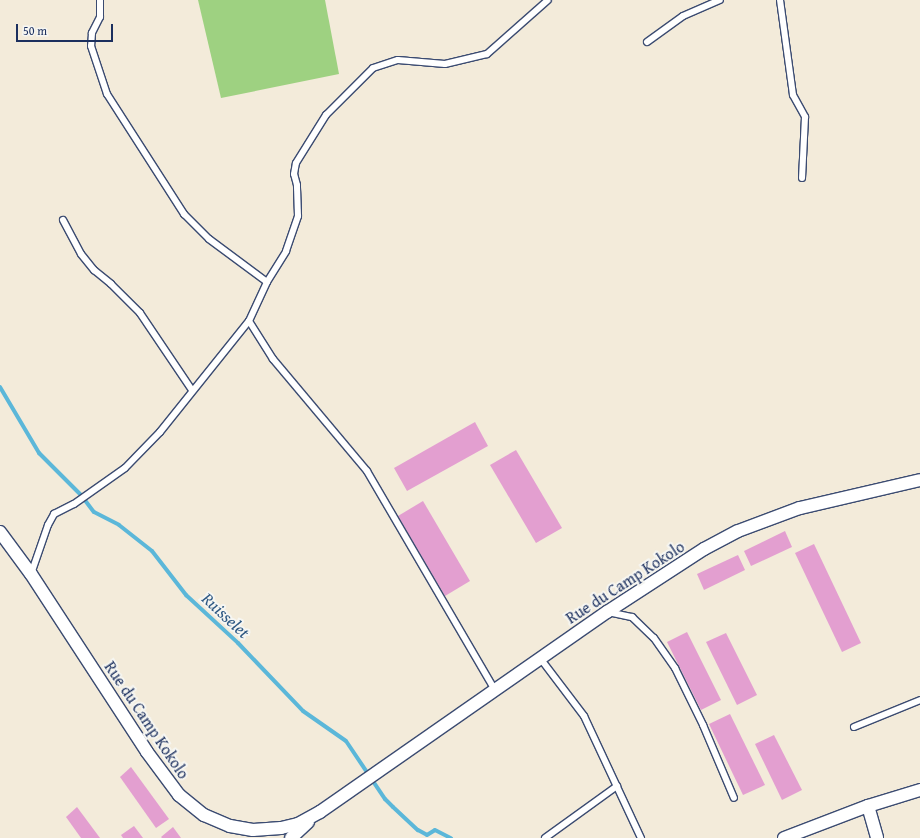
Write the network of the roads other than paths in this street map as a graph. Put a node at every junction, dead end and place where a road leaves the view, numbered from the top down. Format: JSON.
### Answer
{"nodes":[{"id":1,"x":100,"y":0,"type":"edge"},
{"id":2,"x":548,"y":0,"type":"edge"},
{"id":3,"x":720,"y":0,"type":"edge"},
{"id":4,"x":780,"y":0,"type":"edge"},
{"id":5,"x":647,"y":42,"type":"dead end"},
{"id":6,"x":802,"y":178,"type":"dead end"},
{"id":7,"x":62,"y":220,"type":"dead end"},
{"id":8,"x":267,"y":282,"type":"junction"},
{"id":9,"x":249,"y":321,"type":"junction"},
{"id":10,"x":192,"y":390,"type":"junction"},
{"id":11,"x":920,"y":480,"type":"edge"},
{"id":12,"x":0,"y":532,"type":"edge"},
{"id":13,"x":31,"y":574,"type":"junction"},
{"id":14,"x":607,"y":612,"type":"junction"},
{"id":15,"x":540,"y":658,"type":"junction"},
{"id":16,"x":495,"y":690,"type":"junction"},
{"id":17,"x":920,"y":700,"type":"edge"},
{"id":18,"x":854,"y":727,"type":"dead end"},
{"id":19,"x":617,"y":786,"type":"junction"},
{"id":20,"x":920,"y":790,"type":"edge"},
{"id":21,"x":734,"y":798,"type":"dead end"},
{"id":22,"x":868,"y":806,"type":"junction"},
{"id":23,"x":320,"y":812,"type":"junction"},
{"id":24,"x":254,"y":834,"type":"edge"},
{"id":25,"x":291,"y":838,"type":"edge"},
{"id":26,"x":545,"y":838,"type":"edge"},
{"id":27,"x":641,"y":838,"type":"edge"},
{"id":28,"x":784,"y":838,"type":"edge"},
{"id":29,"x":877,"y":838,"type":"edge"}],
"edges":[{"from":1,"to":8,"type":"lane"},
{"from":2,"to":8,"type":"lane"},
{"from":3,"to":5,"type":"lane"},
{"from":4,"to":6,"type":"lane"},
{"from":7,"to":10,"type":"lane"},
{"from":8,"to":9,"type":"lane"},
{"from":9,"to":10,"type":"lane"},
{"from":9,"to":16,"type":"lane"},
{"from":10,"to":13,"type":"lane"},
{"from":11,"to":14,"type":"street","name":"Rue du Camp Kokolo"},
{"from":12,"to":13,"type":"street","name":"Rue du Camp Kokolo"},
{"from":13,"to":24,"type":"street","name":"Rue du Camp Kokolo"},
{"from":14,"to":15,"type":"street","name":"Rue du Camp Kokolo"},
{"from":14,"to":21,"type":"lane"},
{"from":15,"to":16,"type":"street","name":"Rue du Camp Kokolo"},
{"from":15,"to":19,"type":"lane"},
{"from":16,"to":23,"type":"street","name":"Rue du Camp Kokolo"},
{"from":17,"to":18,"type":"lane"},
{"from":19,"to":26,"type":"lane"},
{"from":19,"to":27,"type":"lane"},
{"from":20,"to":22,"type":"street"},
{"from":22,"to":28,"type":"street"},
{"from":22,"to":29,"type":"street"},
{"from":23,"to":24,"type":"street","name":"Rue du Camp Kokolo"},
{"from":23,"to":25,"type":"street"}]}
